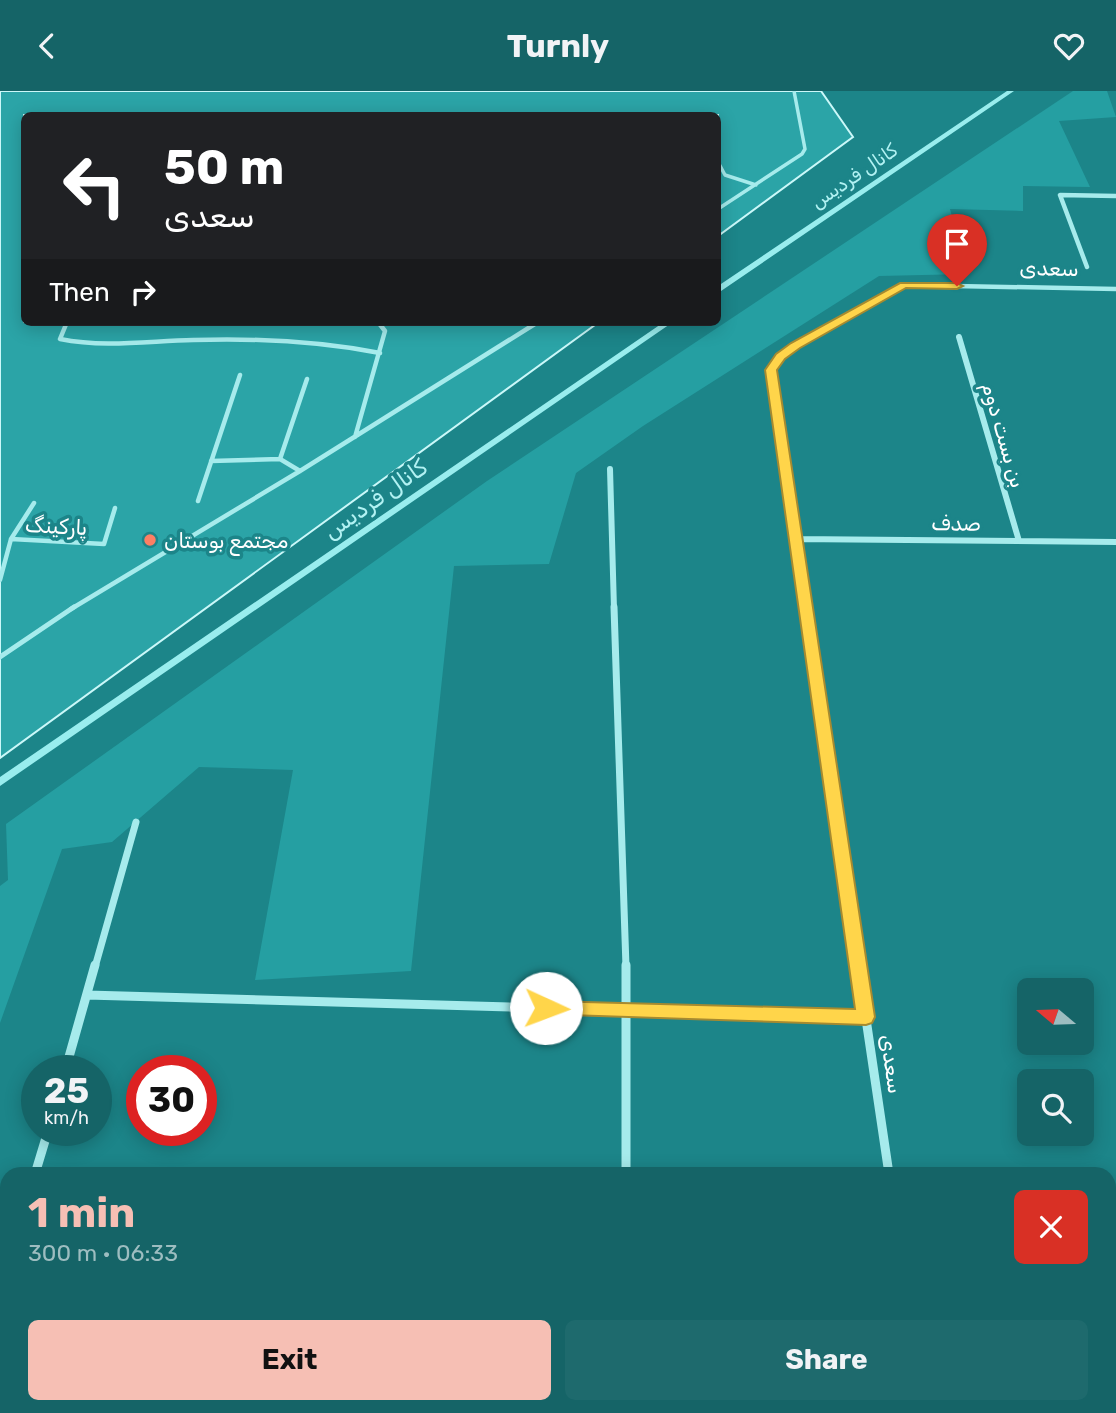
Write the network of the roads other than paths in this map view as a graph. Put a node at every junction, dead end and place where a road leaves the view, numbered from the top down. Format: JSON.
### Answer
{"nodes":[{"id":1,"x":794,"y":91,"type":"edge"},
{"id":2,"x":721,"y":168,"type":"edge"},
{"id":3,"x":756,"y":185,"type":"junction"},
{"id":4,"x":1116,"y":196,"type":"edge"},
{"id":5,"x":721,"y":207,"type":"edge"},
{"id":6,"x":1087,"y":267,"type":"dead end"},
{"id":7,"x":1116,"y":289,"type":"edge"},
{"id":8,"x":65,"y":326,"type":"edge"},
{"id":9,"x":381,"y":326,"type":"edge"},
{"id":10,"x":532,"y":326,"type":"edge"},
{"id":11,"x":959,"y":337,"type":"dead end"},
{"id":12,"x":380,"y":353,"type":"junction"},
{"id":13,"x":240,"y":375,"type":"dead end"},
{"id":14,"x":307,"y":379,"type":"dead end"},
{"id":15,"x":355,"y":437,"type":"junction"},
{"id":16,"x":280,"y":459,"type":"junction"},
{"id":17,"x":211,"y":461,"type":"junction"},
{"id":18,"x":610,"y":469,"type":"dead end"},
{"id":19,"x":300,"y":471,"type":"junction"},
{"id":20,"x":198,"y":501,"type":"dead end"},
{"id":21,"x":34,"y":503,"type":"dead end"},
{"id":22,"x":115,"y":507,"type":"dead end"},
{"id":23,"x":11,"y":539,"type":"junction"},
{"id":24,"x":796,"y":539,"type":"junction"},
{"id":25,"x":1019,"y":541,"type":"junction"},
{"id":26,"x":1116,"y":543,"type":"edge"},
{"id":27,"x":0,"y":580,"type":"edge"},
{"id":28,"x":0,"y":657,"type":"edge"},
{"id":29,"x":136,"y":822,"type":"dead end"},
{"id":30,"x":87,"y":995,"type":"junction"},
{"id":31,"x":627,"y":1011,"type":"junction"},
{"id":32,"x":866,"y":1017,"type":"junction"},
{"id":33,"x":70,"y":1055,"type":"edge"},
{"id":34,"x":44,"y":1146,"type":"edge"},
{"id":35,"x":38,"y":1167,"type":"edge"},
{"id":36,"x":626,"y":1167,"type":"edge"},
{"id":37,"x":887,"y":1167,"type":"edge"}],
"edges":[{"from":1,"to":3,"type":"lane"},
{"from":2,"to":3,"type":"lane"},
{"from":3,"to":5,"type":"lane"},
{"from":4,"to":6,"type":"street"},
{"from":7,"to":24,"type":"street","name":"سعدی"},
{"from":8,"to":12,"type":"lane"},
{"from":9,"to":12,"type":"lane"},
{"from":10,"to":15,"type":"lane"},
{"from":11,"to":25,"type":"street","name":"بن بست دوم"},
{"from":12,"to":15,"type":"lane"},
{"from":13,"to":17,"type":"lane"},
{"from":14,"to":16,"type":"lane"},
{"from":15,"to":19,"type":"lane"},
{"from":16,"to":17,"type":"lane"},
{"from":16,"to":19,"type":"lane"},
{"from":17,"to":20,"type":"lane"},
{"from":18,"to":31,"type":"street"},
{"from":19,"to":28,"type":"lane"},
{"from":21,"to":23,"type":"lane","name":"پارکینگ"},
{"from":22,"to":23,"type":"lane","name":"پارکینگ"},
{"from":23,"to":27,"type":"lane","name":"پارکینگ"},
{"from":24,"to":25,"type":"street","name":"صدف"},
{"from":24,"to":32,"type":"street","name":"سعدی"},
{"from":25,"to":26,"type":"street","name":"صدف"},
{"from":29,"to":30,"type":"street"},
{"from":30,"to":31,"type":"street"},
{"from":30,"to":33,"type":"street"},
{"from":31,"to":32,"type":"street"},
{"from":31,"to":36,"type":"street"},
{"from":32,"to":37,"type":"street","name":"سعدی"},
{"from":34,"to":35,"type":"street"}]}
